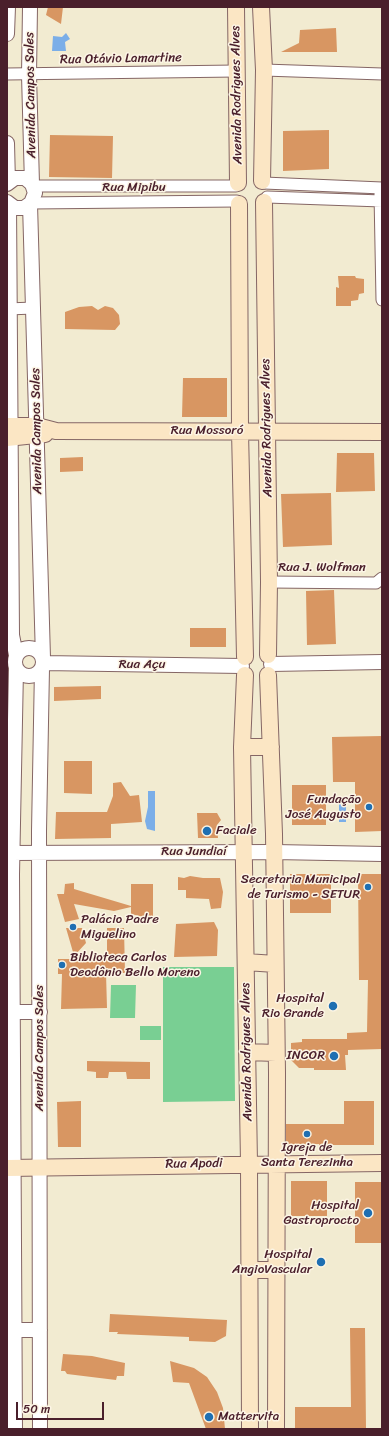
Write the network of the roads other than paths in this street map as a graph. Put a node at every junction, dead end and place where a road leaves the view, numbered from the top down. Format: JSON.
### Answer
{"nodes":[{"id":1,"x":8,"y":7,"type":"edge"},
{"id":2,"x":30,"y":7,"type":"edge"},
{"id":3,"x":236,"y":7,"type":"edge"},
{"id":4,"x":261,"y":7,"type":"edge"},
{"id":5,"x":7,"y":34,"type":"edge"},
{"id":6,"x":264,"y":70,"type":"junction"},
{"id":7,"x":236,"y":71,"type":"junction"},
{"id":8,"x":7,"y":74,"type":"edge"},
{"id":9,"x":28,"y":74,"type":"junction"},
{"id":10,"x":382,"y":74,"type":"edge"},
{"id":11,"x":7,"y":143,"type":"edge"},
{"id":12,"x":7,"y":184,"type":"edge"},
{"id":13,"x":33,"y":185,"type":"junction"},
{"id":14,"x":381,"y":188,"type":"edge"},
{"id":15,"x":264,"y":191,"type":"junction"},
{"id":16,"x":238,"y":194,"type":"junction"},
{"id":17,"x":381,"y":201,"type":"edge"},
{"id":18,"x":8,"y":203,"type":"edge"},
{"id":19,"x":31,"y":203,"type":"junction"},
{"id":20,"x":382,"y":300,"type":"edge"},
{"id":21,"x":34,"y":308,"type":"junction"},
{"id":22,"x":8,"y":309,"type":"edge"},
{"id":23,"x":37,"y":431,"type":"junction"},
{"id":24,"x":240,"y":431,"type":"junction"},
{"id":25,"x":266,"y":431,"type":"junction"},
{"id":26,"x":9,"y":432,"type":"edge"},
{"id":27,"x":382,"y":432,"type":"edge"},
{"id":28,"x":243,"y":537,"type":"junction"},
{"id":29,"x":268,"y":537,"type":"junction"},
{"id":30,"x":379,"y":581,"type":"edge"},
{"id":31,"x":269,"y":582,"type":"junction"},
{"id":32,"x":13,"y":662,"type":"edge"},
{"id":33,"x":382,"y":662,"type":"edge"},
{"id":34,"x":43,"y":663,"type":"junction"},
{"id":35,"x":269,"y":665,"type":"junction"},
{"id":36,"x":244,"y":666,"type":"junction"},
{"id":37,"x":242,"y":747,"type":"junction"},
{"id":38,"x":271,"y":747,"type":"junction"},
{"id":39,"x":245,"y":852,"type":"junction"},
{"id":40,"x":274,"y":852,"type":"junction"},
{"id":41,"x":9,"y":853,"type":"edge"},
{"id":42,"x":40,"y":854,"type":"junction"},
{"id":43,"x":382,"y":854,"type":"edge"},
{"id":44,"x":246,"y":962,"type":"junction"},
{"id":45,"x":275,"y":964,"type":"junction"},
{"id":46,"x":13,"y":1012,"type":"junction"},
{"id":47,"x":40,"y":1012,"type":"junction"},
{"id":48,"x":247,"y":1052,"type":"junction"},
{"id":49,"x":276,"y":1053,"type":"junction"},
{"id":50,"x":382,"y":1162,"type":"edge"},
{"id":51,"x":249,"y":1163,"type":"junction"},
{"id":52,"x":276,"y":1164,"type":"junction"},
{"id":53,"x":39,"y":1167,"type":"junction"},
{"id":54,"x":10,"y":1168,"type":"edge"},
{"id":55,"x":249,"y":1270,"type":"junction"},
{"id":56,"x":276,"y":1270,"type":"junction"},
{"id":57,"x":15,"y":1330,"type":"junction"},
{"id":58,"x":40,"y":1330,"type":"junction"},
{"id":59,"x":249,"y":1351,"type":"junction"},
{"id":60,"x":276,"y":1351,"type":"junction"},
{"id":61,"x":15,"y":1429,"type":"edge"},
{"id":62,"x":40,"y":1429,"type":"edge"},
{"id":63,"x":250,"y":1429,"type":"edge"},
{"id":64,"x":276,"y":1429,"type":"edge"}],
"edges":[{"from":1,"to":5,"type":"street","name":"Avenida Campos Sales"},
{"from":2,"to":9,"type":"street","name":"Avenida Campos Sales"},
{"from":3,"to":7,"type":"main road","name":"Avenida Rodrigues Alves"},
{"from":4,"to":6,"type":"main road","name":"Avenida Rodrigues Alves"},
{"from":6,"to":10,"type":"street"},
{"from":6,"to":15,"type":"main road","name":"Avenida Rodrigues Alves"},
{"from":7,"to":9,"type":"street","name":"Rua Otávio Lamartine"},
{"from":7,"to":16,"type":"main road","name":"Avenida Rodrigues Alves"},
{"from":8,"to":9,"type":"street","name":"Rua Otávio Lamartine"},
{"from":9,"to":13,"type":"street","name":"Avenida Campos Sales"},
{"from":11,"to":12,"type":"street","name":"Avenida Campos Sales"},
{"from":12,"to":13,"type":"street"},
{"from":13,"to":16,"type":"street","name":"Rua Mipibu"},
{"from":13,"to":19,"type":"street","name":"Avenida Campos Sales"},
{"from":14,"to":15,"type":"street"},
{"from":14,"to":17,"type":"street"},
{"from":15,"to":16,"type":"main road"},
{"from":15,"to":16,"type":"main road"},
{"from":15,"to":17,"type":"street"},
{"from":15,"to":25,"type":"main road","name":"Avenida Rodrigues Alves"},
{"from":16,"to":19,"type":"street","name":"Rua Mipibu"},
{"from":16,"to":24,"type":"main road","name":"Avenida Rodrigues Alves"},
{"from":17,"to":20,"type":"street"},
{"from":18,"to":19,"type":"street"},
{"from":18,"to":22,"type":"street","name":"Avenida Campos Sales"},
{"from":19,"to":21,"type":"street","name":"Avenida Campos Sales"},
{"from":21,"to":22,"type":"street"},
{"from":21,"to":23,"type":"street","name":"Avenida Campos Sales"},
{"from":22,"to":26,"type":"street","name":"Avenida Campos Sales"},
{"from":23,"to":24,"type":"main road","name":"Rua Mossoró"},
{"from":23,"to":26,"type":"main road","name":"Rua Mossoró"},
{"from":23,"to":34,"type":"street","name":"Avenida Campos Sales"},
{"from":24,"to":25,"type":"main road","name":"Rua Mossoró"},
{"from":24,"to":28,"type":"main road","name":"Avenida Rodrigues Alves"},
{"from":25,"to":27,"type":"main road","name":"Rua Mossoró"},
{"from":25,"to":29,"type":"main road","name":"Avenida Rodrigues Alves"},
{"from":26,"to":32,"type":"street","name":"Avenida Campos Sales"},
{"from":28,"to":29,"type":"main road"},
{"from":28,"to":36,"type":"main road","name":"Avenida Rodrigues Alves"},
{"from":29,"to":31,"type":"main road","name":"Avenida Rodrigues Alves"},
{"from":30,"to":31,"type":"street","name":"Rua J. Wolfman"},
{"from":31,"to":35,"type":"main road","name":"Avenida Rodrigues Alves"},
{"from":32,"to":34,"type":"street"},
{"from":32,"to":34,"type":"street"},
{"from":32,"to":41,"type":"street","name":"Avenida Campos Sales"},
{"from":33,"to":35,"type":"street"},
{"from":34,"to":36,"type":"street","name":"Rua Açu"},
{"from":34,"to":42,"type":"street","name":"Avenida Campos Sales"},
{"from":35,"to":36,"type":"main road"},
{"from":35,"to":36,"type":"main road"},
{"from":35,"to":38,"type":"main road","name":"Avenida Rodrigues Alves"},
{"from":36,"to":37,"type":"main road","name":"Avenida Rodrigues Alves"},
{"from":37,"to":38,"type":"main road"},
{"from":37,"to":39,"type":"main road","name":"Avenida Rodrigues Alves"},
{"from":38,"to":40,"type":"main road","name":"Avenida Rodrigues Alves"},
{"from":39,"to":40,"type":"street","name":"Rua Jundiaí"},
{"from":39,"to":42,"type":"street","name":"Rua Jundiaí"},
{"from":39,"to":44,"type":"main road","name":"Avenida Rodrigues Alves"},
{"from":40,"to":43,"type":"street","name":"Rua Jundiaí"},
{"from":40,"to":45,"type":"main road","name":"Avenida Rodrigues Alves"},
{"from":41,"to":42,"type":"street","name":"Rua Jundiaí"},
{"from":41,"to":46,"type":"street","name":"Avenida Campos Sales"},
{"from":42,"to":47,"type":"street","name":"Avenida Campos Sales"},
{"from":44,"to":45,"type":"main road"},
{"from":44,"to":48,"type":"main road","name":"Avenida Rodrigues Alves"},
{"from":45,"to":49,"type":"main road","name":"Avenida Rodrigues Alves"},
{"from":46,"to":47,"type":"street"},
{"from":46,"to":54,"type":"street","name":"Avenida Campos Sales"},
{"from":47,"to":53,"type":"street","name":"Avenida Campos Sales"},
{"from":48,"to":49,"type":"main road"},
{"from":48,"to":51,"type":"main road","name":"Avenida Rodrigues Alves"},
{"from":49,"to":52,"type":"main road","name":"Avenida Rodrigues Alves"},
{"from":50,"to":52,"type":"main road","name":"Rua Apodi"},
{"from":51,"to":52,"type":"main road","name":"Rua Apodi"},
{"from":51,"to":53,"type":"main road","name":"Rua Apodi"},
{"from":51,"to":55,"type":"main road","name":"Avenida Rodrigues Alves"},
{"from":52,"to":56,"type":"main road","name":"Avenida Rodrigues Alves"},
{"from":53,"to":54,"type":"main road","name":"Rua Apodi"},
{"from":53,"to":58,"type":"street","name":"Avenida Campos Sales"},
{"from":54,"to":57,"type":"street","name":"Avenida Campos Sales"},
{"from":55,"to":56,"type":"main road"},
{"from":55,"to":59,"type":"main road","name":"Avenida Rodrigues Alves"},
{"from":56,"to":60,"type":"main road","name":"Avenida Rodrigues Alves"},
{"from":57,"to":58,"type":"street"},
{"from":57,"to":61,"type":"street","name":"Avenida Campos Sales"},
{"from":58,"to":62,"type":"street","name":"Avenida Campos Sales"},
{"from":59,"to":60,"type":"main road"},
{"from":59,"to":63,"type":"main road","name":"Avenida Rodrigues Alves"},
{"from":60,"to":64,"type":"main road","name":"Avenida Rodrigues Alves"}]}
